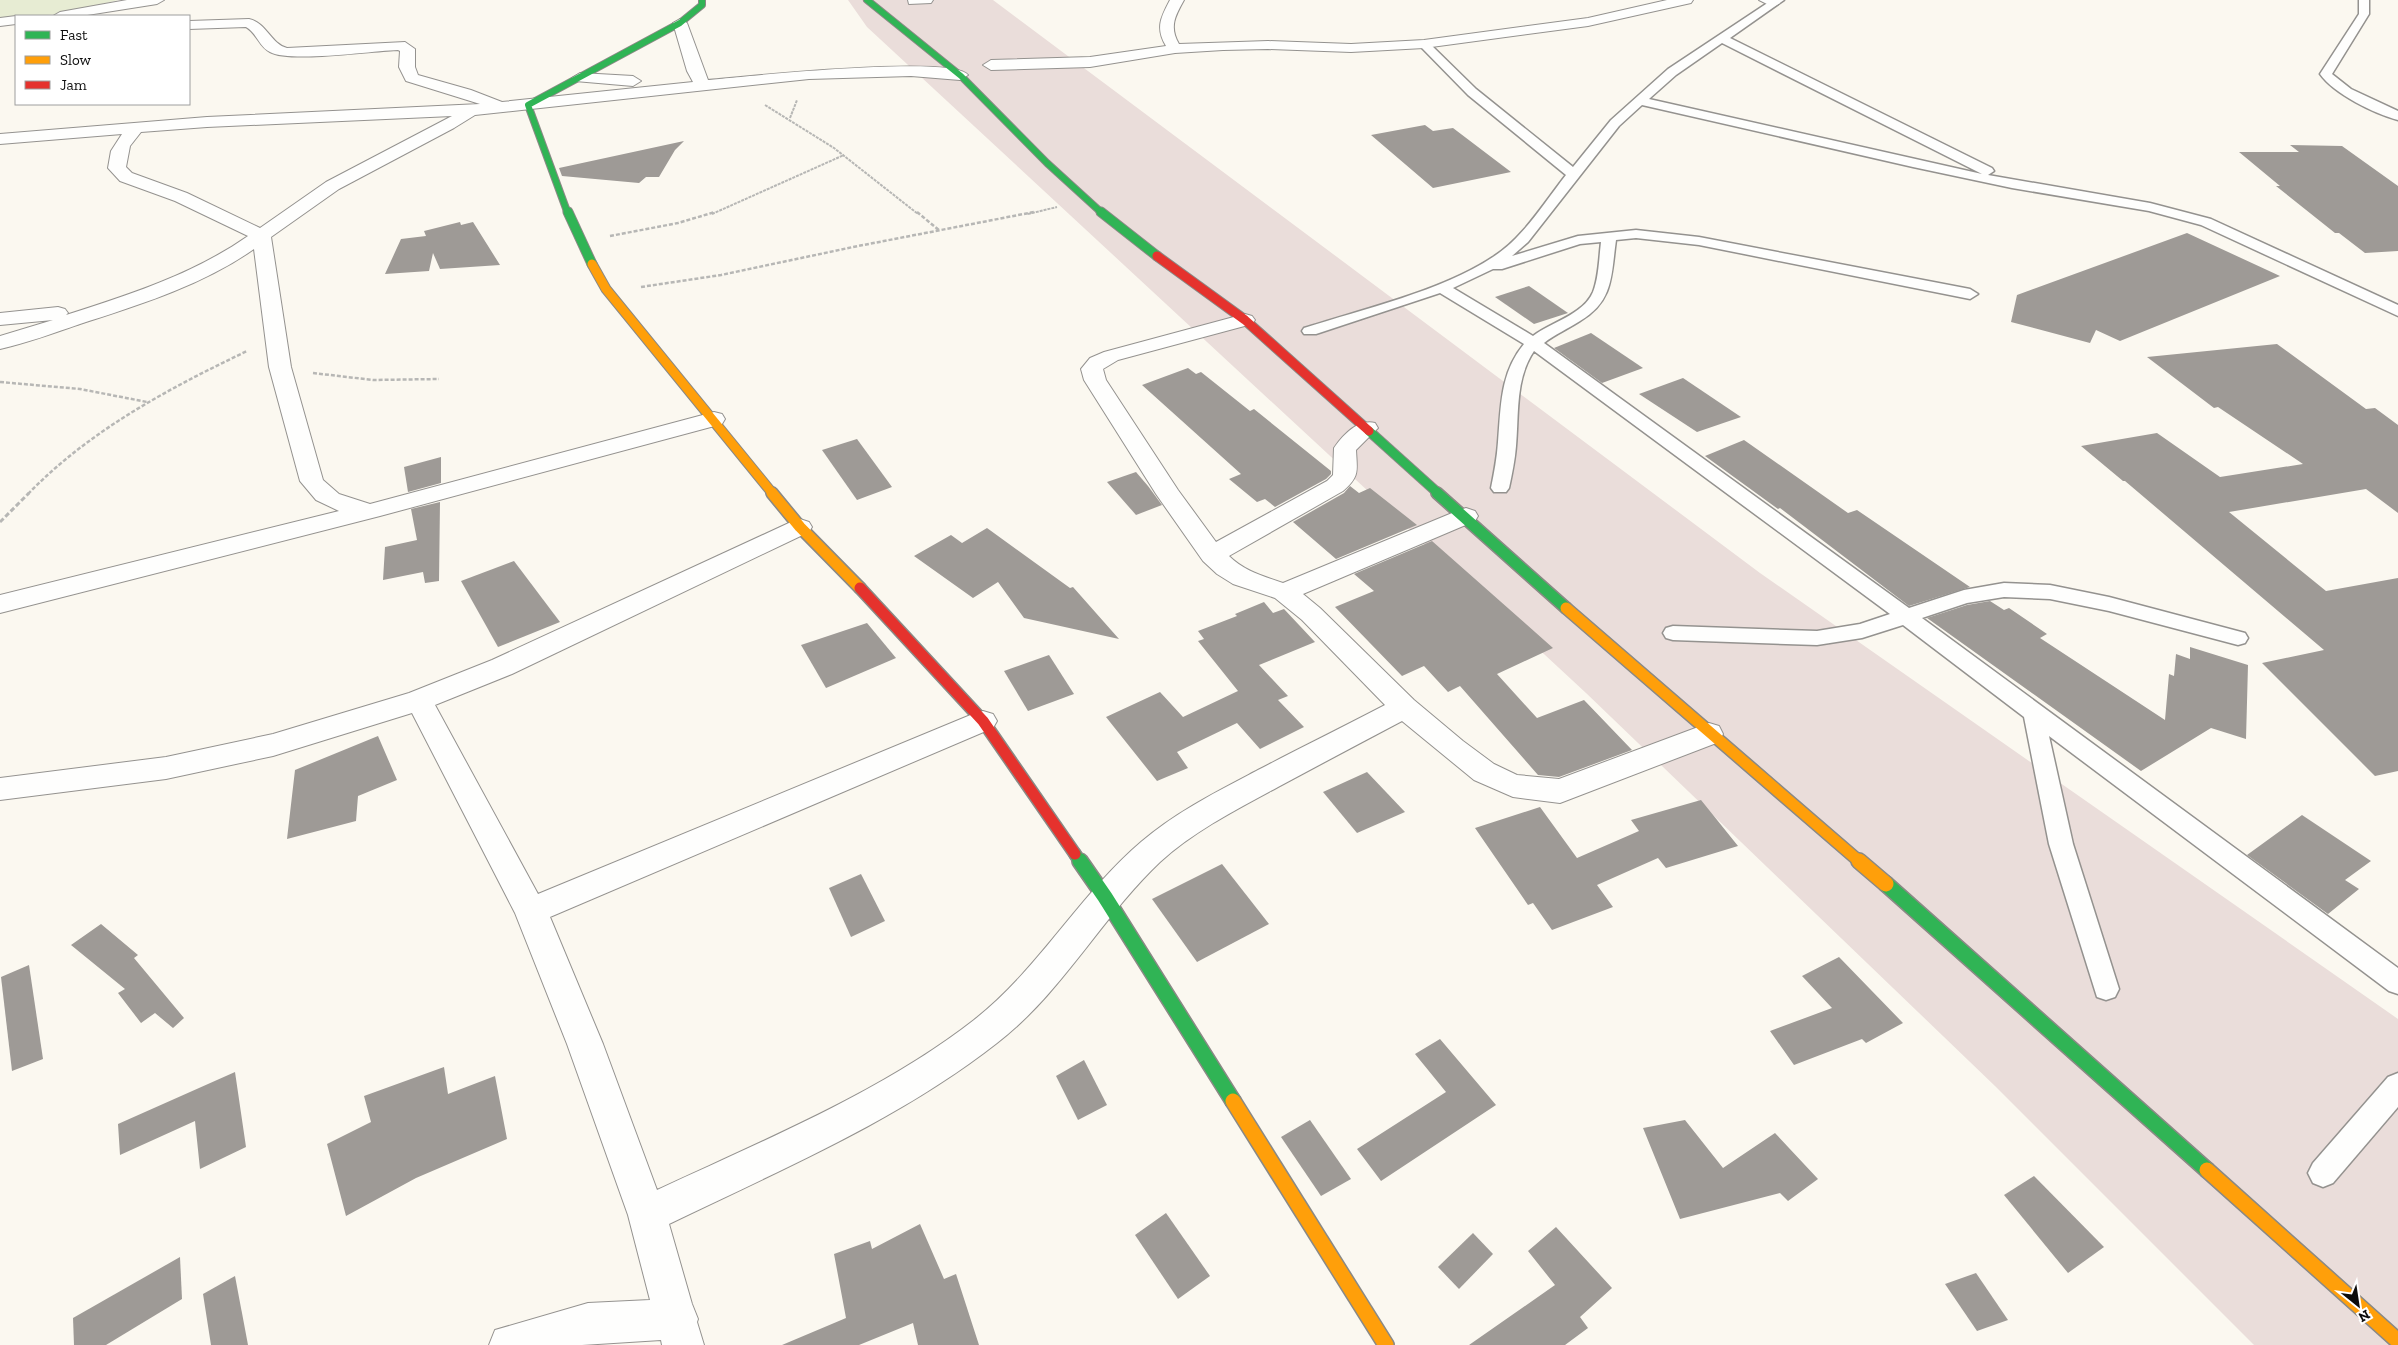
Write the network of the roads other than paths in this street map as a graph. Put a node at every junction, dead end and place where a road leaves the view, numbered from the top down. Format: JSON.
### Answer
{"nodes":[{"id":1,"x":157,"y":0,"type":"edge"},
{"id":2,"x":702,"y":0,"type":"edge"},
{"id":3,"x":867,"y":0,"type":"edge"},
{"id":4,"x":1177,"y":0,"type":"edge"},
{"id":5,"x":1686,"y":0,"type":"edge"},
{"id":6,"x":2364,"y":0,"type":"edge"},
{"id":7,"x":1773,"y":1,"type":"edge"},
{"id":8,"x":82,"y":12,"type":"junction"},
{"id":9,"x":66,"y":15,"type":"edge"},
{"id":10,"x":150,"y":15,"type":"edge"},
{"id":11,"x":15,"y":20,"type":"edge"},
{"id":12,"x":0,"y":22,"type":"edge"},
{"id":13,"x":680,"y":23,"type":"junction"},
{"id":14,"x":190,"y":25,"type":"edge"},
{"id":15,"x":1721,"y":38,"type":"junction"},
{"id":16,"x":1424,"y":44,"type":"junction"},
{"id":17,"x":1175,"y":49,"type":"junction"},
{"id":18,"x":991,"y":66,"type":"dead end"},
{"id":19,"x":960,"y":75,"type":"junction"},
{"id":20,"x":580,"y":78,"type":"junction"},
{"id":21,"x":698,"y":86,"type":"junction"},
{"id":22,"x":1640,"y":101,"type":"junction"},
{"id":23,"x":502,"y":108,"type":"junction"},
{"id":24,"x":529,"y":108,"type":"junction"},
{"id":25,"x":472,"y":110,"type":"junction"},
{"id":26,"x":2398,"y":116,"type":"edge"},
{"id":27,"x":136,"y":128,"type":"junction"},
{"id":28,"x":426,"y":137,"type":"junction"},
{"id":29,"x":0,"y":139,"type":"edge"},
{"id":30,"x":1574,"y":175,"type":"junction"},
{"id":31,"x":2012,"y":184,"type":"junction"},
{"id":32,"x":262,"y":236,"type":"junction"},
{"id":33,"x":1608,"y":236,"type":"junction"},
{"id":34,"x":1475,"y":273,"type":"junction"},
{"id":35,"x":1441,"y":287,"type":"junction"},
{"id":36,"x":1970,"y":294,"type":"dead end"},
{"id":37,"x":105,"y":308,"type":"junction"},
{"id":38,"x":2398,"y":311,"type":"edge"},
{"id":39,"x":0,"y":318,"type":"edge"},
{"id":40,"x":1245,"y":320,"type":"junction"},
{"id":41,"x":1310,"y":331,"type":"dead end"},
{"id":42,"x":1532,"y":342,"type":"junction"},
{"id":43,"x":0,"y":344,"type":"edge"},
{"id":44,"x":714,"y":419,"type":"junction"},
{"id":45,"x":1367,"y":428,"type":"junction"},
{"id":46,"x":1500,"y":488,"type":"dead end"},
{"id":47,"x":371,"y":511,"type":"junction"},
{"id":48,"x":1466,"y":516,"type":"junction"},
{"id":49,"x":800,"y":527,"type":"junction"},
{"id":50,"x":1212,"y":555,"type":"junction"},
{"id":51,"x":1284,"y":592,"type":"junction"},
{"id":52,"x":0,"y":604,"type":"edge"},
{"id":53,"x":1909,"y":617,"type":"junction"},
{"id":54,"x":1673,"y":633,"type":"dead end"},
{"id":55,"x":2238,"y":638,"type":"dead end"},
{"id":56,"x":419,"y":700,"type":"junction"},
{"id":57,"x":1404,"y":707,"type":"junction"},
{"id":58,"x":2034,"y":713,"type":"junction"},
{"id":59,"x":983,"y":721,"type":"junction"},
{"id":60,"x":1709,"y":734,"type":"junction"},
{"id":61,"x":0,"y":789,"type":"edge"},
{"id":62,"x":1105,"y":897,"type":"junction"},
{"id":63,"x":531,"y":911,"type":"junction"},
{"id":64,"x":2398,"y":983,"type":"edge"},
{"id":65,"x":2106,"y":989,"type":"dead end"},
{"id":66,"x":2398,"y":1086,"type":"edge"},
{"id":67,"x":2324,"y":1173,"type":"dead end"},
{"id":68,"x":647,"y":1215,"type":"junction"},
{"id":69,"x":680,"y":1332,"type":"edge"},
{"id":70,"x":2398,"y":1341,"type":"edge"},
{"id":71,"x":510,"y":1345,"type":"edge"},
{"id":72,"x":1386,"y":1345,"type":"edge"}],
"edges":[{"from":1,"to":8,"type":"street"},
{"from":2,"to":13,"type":"street"},
{"from":3,"to":19,"type":"street"},
{"from":4,"to":17,"type":"street"},
{"from":5,"to":16,"type":"street"},
{"from":6,"to":26,"type":"lane"},
{"from":7,"to":15,"type":"lane"},
{"from":8,"to":9,"type":"street"},
{"from":8,"to":10,"type":"street"},
{"from":11,"to":12,"type":"street"},
{"from":13,"to":20,"type":"street"},
{"from":13,"to":21,"type":"street"},
{"from":14,"to":23,"type":"street"},
{"from":15,"to":22,"type":"lane"},
{"from":15,"to":31,"type":"lane"},
{"from":16,"to":17,"type":"street"},
{"from":16,"to":30,"type":"lane"},
{"from":17,"to":18,"type":"street"},
{"from":19,"to":21,"type":"street"},
{"from":19,"to":40,"type":"street"},
{"from":20,"to":21,"type":"street"},
{"from":20,"to":24,"type":"street"},
{"from":21,"to":24,"type":"street"},
{"from":22,"to":30,"type":"lane"},
{"from":22,"to":31,"type":"lane"},
{"from":23,"to":24,"type":"street"},
{"from":23,"to":25,"type":"street"},
{"from":24,"to":28,"type":"street"},
{"from":24,"to":44,"type":"street"},
{"from":25,"to":27,"type":"street"},
{"from":25,"to":28,"type":"street"},
{"from":27,"to":29,"type":"street"},
{"from":27,"to":32,"type":"street"},
{"from":28,"to":32,"type":"street"},
{"from":30,"to":34,"type":"lane"},
{"from":31,"to":38,"type":"lane"},
{"from":32,"to":37,"type":"street"},
{"from":32,"to":47,"type":"street"},
{"from":33,"to":34,"type":"lane"},
{"from":33,"to":36,"type":"lane"},
{"from":33,"to":42,"type":"lane"},
{"from":34,"to":35,"type":"lane"},
{"from":35,"to":41,"type":"lane"},
{"from":35,"to":42,"type":"lane"},
{"from":37,"to":39,"type":"street"},
{"from":37,"to":43,"type":"street"},
{"from":40,"to":45,"type":"street"},
{"from":40,"to":50,"type":"street"},
{"from":42,"to":46,"type":"lane"},
{"from":42,"to":53,"type":"lane"},
{"from":44,"to":47,"type":"street"},
{"from":44,"to":49,"type":"street"},
{"from":45,"to":48,"type":"street"},
{"from":45,"to":50,"type":"street"},
{"from":47,"to":52,"type":"street"},
{"from":48,"to":51,"type":"street"},
{"from":48,"to":60,"type":"street"},
{"from":49,"to":56,"type":"street"},
{"from":49,"to":59,"type":"street"},
{"from":50,"to":51,"type":"street"},
{"from":51,"to":57,"type":"street"},
{"from":53,"to":54,"type":"lane"},
{"from":53,"to":55,"type":"lane"},
{"from":53,"to":58,"type":"lane"},
{"from":56,"to":61,"type":"street"},
{"from":56,"to":63,"type":"street"},
{"from":57,"to":60,"type":"street"},
{"from":57,"to":62,"type":"street"},
{"from":58,"to":64,"type":"lane"},
{"from":58,"to":65,"type":"lane"},
{"from":59,"to":62,"type":"street"},
{"from":59,"to":63,"type":"street"},
{"from":60,"to":70,"type":"street"},
{"from":62,"to":68,"type":"street"},
{"from":62,"to":72,"type":"street"},
{"from":63,"to":68,"type":"street"},
{"from":66,"to":67,"type":"lane"},
{"from":68,"to":69,"type":"street"},
{"from":69,"to":71,"type":"street"}]}
